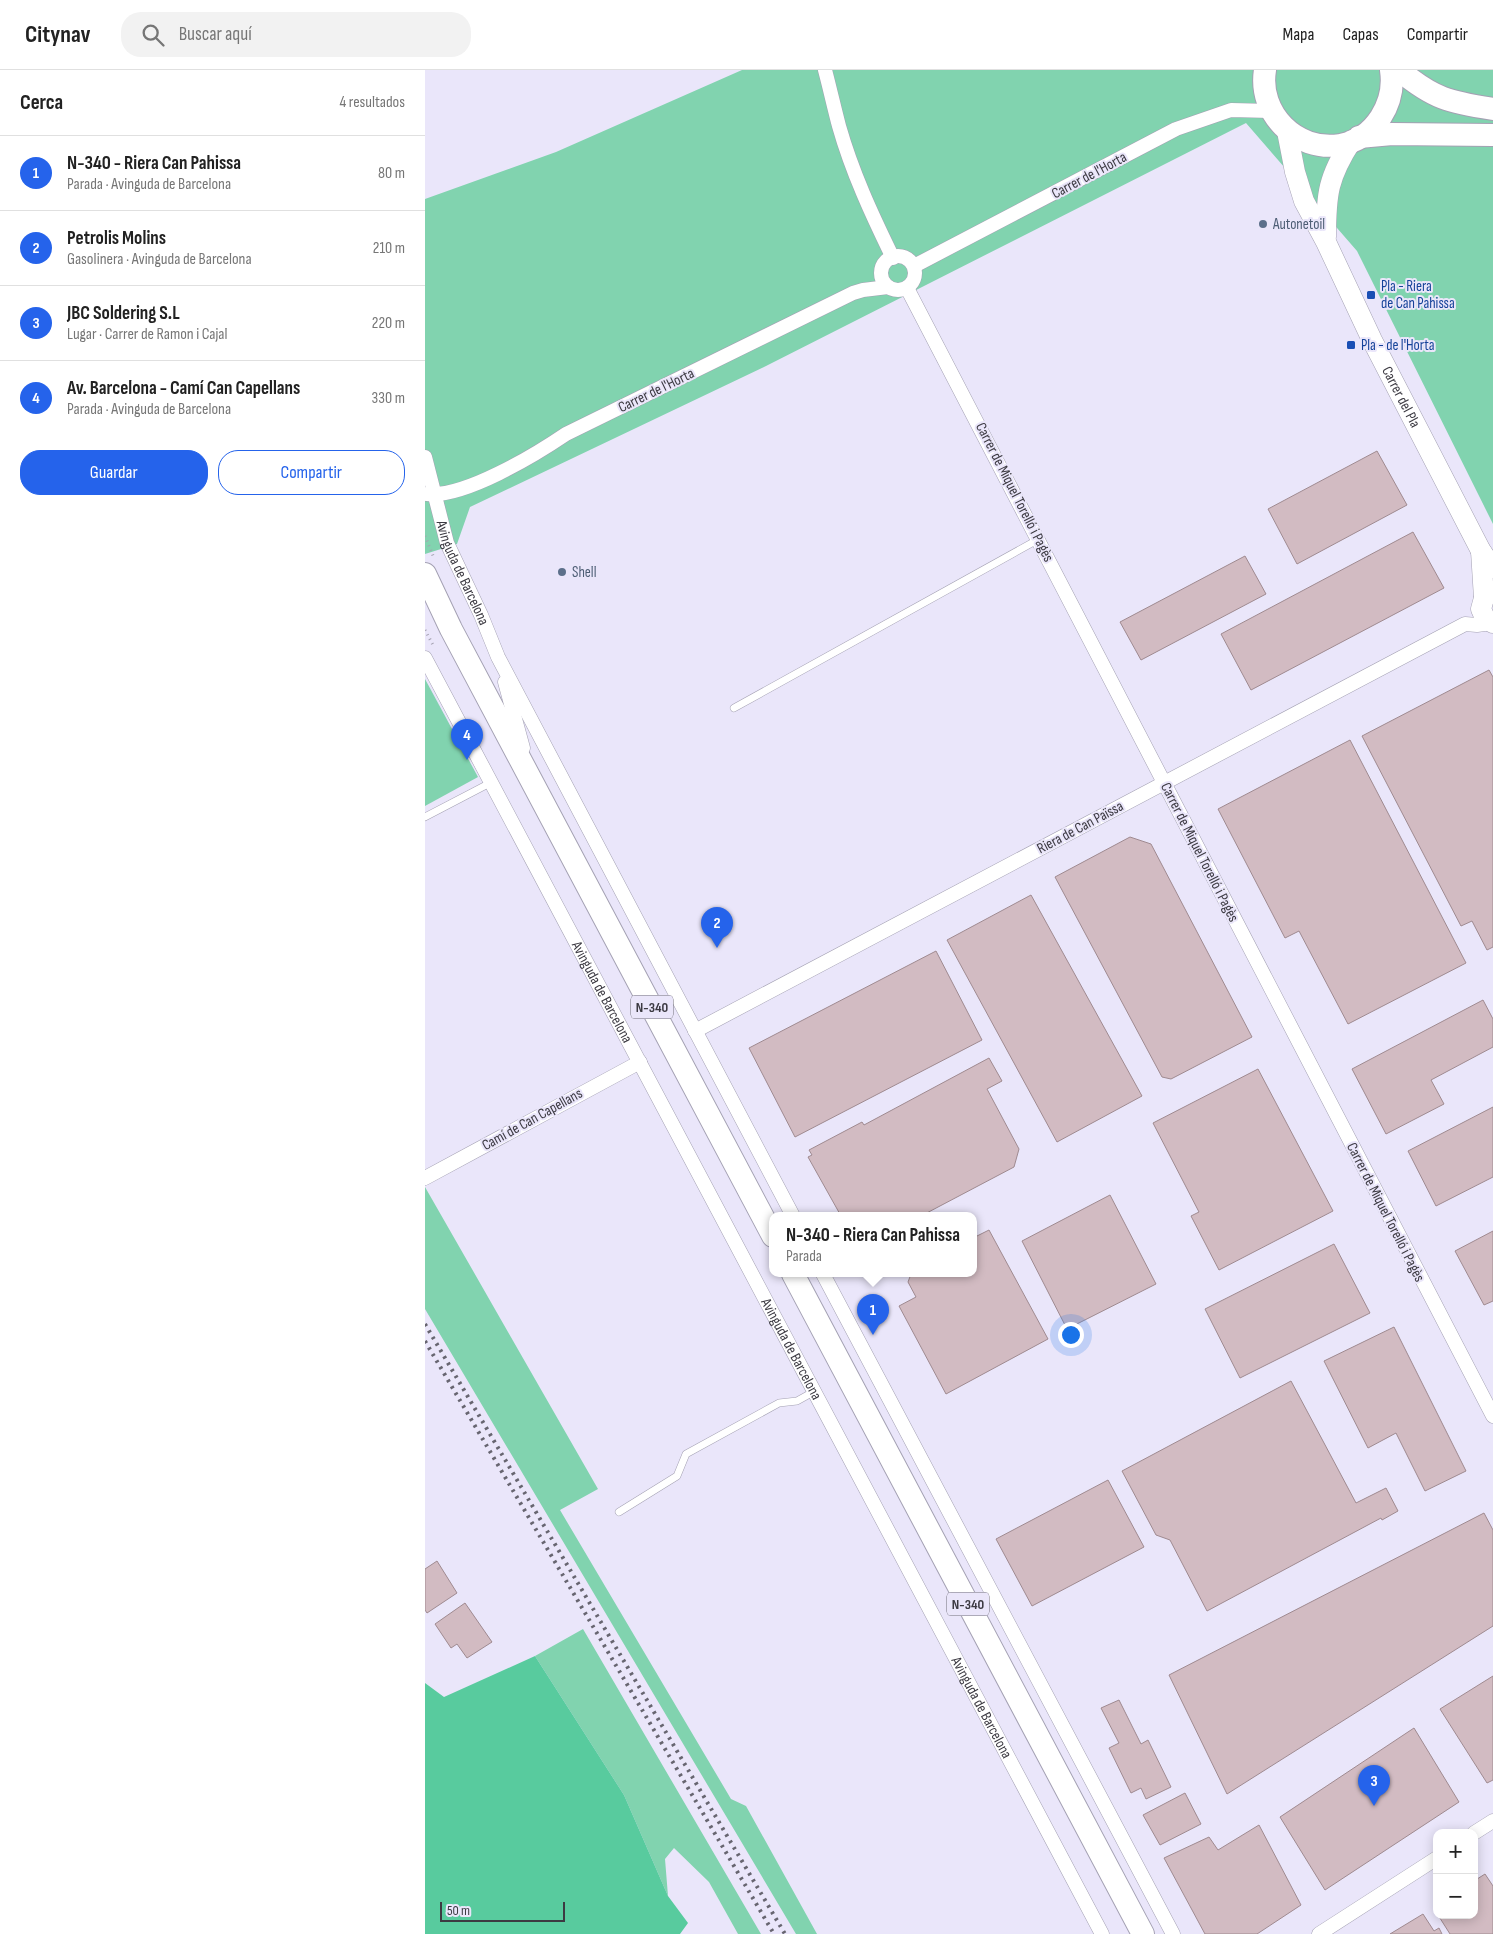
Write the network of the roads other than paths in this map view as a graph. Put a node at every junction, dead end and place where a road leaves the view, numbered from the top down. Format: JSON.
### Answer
{"nodes":[{"id":1,"x":825,"y":70,"type":"edge"},
{"id":2,"x":1265,"y":70,"type":"edge"},
{"id":3,"x":1391,"y":70,"type":"edge"},
{"id":4,"x":1399,"y":70,"type":"edge"},
{"id":5,"x":1493,"y":109,"type":"edge"},
{"id":6,"x":1271,"y":111,"type":"junction"},
{"id":7,"x":1287,"y":131,"type":"junction"},
{"id":8,"x":1493,"y":135,"type":"edge"},
{"id":9,"x":1356,"y":139,"type":"junction"},
{"id":10,"x":1326,"y":242,"type":"junction"},
{"id":11,"x":893,"y":258,"type":"junction"},
{"id":12,"x":914,"y":266,"type":"junction"},
{"id":13,"x":888,"y":287,"type":"junction"},
{"id":14,"x":907,"y":288,"type":"junction"},
{"id":15,"x":425,"y":457,"type":"edge"},
{"id":16,"x":430,"y":494,"type":"edge"},
{"id":17,"x":1039,"y":539,"type":"junction"},
{"id":18,"x":1481,"y":551,"type":"junction"},
{"id":19,"x":1493,"y":568,"type":"edge"},
{"id":20,"x":425,"y":574,"type":"edge"},
{"id":21,"x":1487,"y":597,"type":"edge"},
{"id":22,"x":1493,"y":623,"type":"edge"},
{"id":23,"x":1465,"y":624,"type":"junction"},
{"id":24,"x":498,"y":657,"type":"junction"},
{"id":25,"x":425,"y":658,"type":"edge"},
{"id":26,"x":734,"y":708,"type":"dead end"},
{"id":27,"x":531,"y":778,"type":"junction"},
{"id":28,"x":492,"y":782,"type":"junction"},
{"id":29,"x":1165,"y":782,"type":"junction"},
{"id":30,"x":425,"y":817,"type":"edge"},
{"id":31,"x":695,"y":1031,"type":"junction"},
{"id":32,"x":640,"y":1062,"type":"junction"},
{"id":33,"x":425,"y":1178,"type":"edge"},
{"id":34,"x":791,"y":1212,"type":"edge"},
{"id":35,"x":769,"y":1228,"type":"edge"},
{"id":36,"x":795,"y":1277,"type":"edge"},
{"id":37,"x":825,"y":1277,"type":"edge"},
{"id":38,"x":815,"y":1391,"type":"junction"},
{"id":39,"x":1493,"y":1416,"type":"edge"},
{"id":40,"x":619,"y":1512,"type":"dead end"},
{"id":41,"x":1493,"y":1821,"type":"edge"},
{"id":42,"x":1478,"y":1830,"type":"edge"},
{"id":43,"x":1433,"y":1861,"type":"edge"},
{"id":44,"x":1102,"y":1934,"type":"edge"},
{"id":45,"x":1143,"y":1934,"type":"edge"},
{"id":46,"x":1173,"y":1934,"type":"edge"},
{"id":47,"x":1319,"y":1934,"type":"edge"}],
"edges":[{"from":1,"to":11,"type":"street"},
{"from":2,"to":6,"type":"main road"},
{"from":3,"to":9,"type":"main road"},
{"from":4,"to":5,"type":"main road"},
{"from":6,"to":7,"type":"main road"},
{"from":6,"to":12,"type":"street","name":"Carrer de l'Horta"},
{"from":7,"to":9,"type":"main road"},
{"from":7,"to":10,"type":"main road","name":"Carrer del Pla"},
{"from":8,"to":9,"type":"main road"},
{"from":9,"to":10,"type":"main road"},
{"from":10,"to":18,"type":"main road","name":"Carrer del Pla"},
{"from":11,"to":12,"type":"street"},
{"from":11,"to":13,"type":"street"},
{"from":12,"to":14,"type":"street"},
{"from":13,"to":14,"type":"street"},
{"from":13,"to":16,"type":"street","name":"Carrer de l'Horta"},
{"from":14,"to":17,"type":"street","name":"Carrer de Miquel Torelló i Pagès"},
{"from":15,"to":16,"type":"street","name":"Avinguda de Barcelona"},
{"from":16,"to":24,"type":"street","name":"Avinguda de Barcelona"},
{"from":17,"to":26,"type":"lane"},
{"from":17,"to":29,"type":"street","name":"Carrer de Miquel Torelló i Pagès"},
{"from":18,"to":19,"type":"main road","name":"Carrer del Pla"},
{"from":18,"to":21,"type":"main road","name":"Carrer del Pla"},
{"from":20,"to":27,"type":"main road","name":"Avinguda de Barcelona","number":"N-340"},
{"from":21,"to":22,"type":"main road","name":"Carrer del Pla"},
{"from":21,"to":23,"type":"street","name":"Riera de Can Païssa"},
{"from":22,"to":23,"type":"street","name":"Riera de Can Païssa"},
{"from":23,"to":29,"type":"street","name":"Riera de Can Païssa"},
{"from":24,"to":27,"type":"street","name":"Avinguda de Barcelona"},
{"from":24,"to":31,"type":"street","name":"Avinguda de Barcelona"},
{"from":25,"to":28,"type":"street","name":"Avinguda de Barcelona"},
{"from":27,"to":35,"type":"main road","name":"Avinguda de Barcelona","number":"N-340"},
{"from":28,"to":30,"type":"lane"},
{"from":28,"to":32,"type":"street","name":"Avinguda de Barcelona"},
{"from":29,"to":31,"type":"street","name":"Riera de Can Païssa"},
{"from":29,"to":39,"type":"street","name":"Carrer de Miquel Torelló i Pagès"},
{"from":31,"to":34,"type":"street","name":"Avinguda de Barcelona"},
{"from":32,"to":33,"type":"street","name":"Camí de Can Capellans"},
{"from":32,"to":38,"type":"street","name":"Avinguda de Barcelona"},
{"from":36,"to":45,"type":"main road","number":"N-340"},
{"from":37,"to":46,"type":"street"},
{"from":38,"to":40,"type":"lane"},
{"from":38,"to":44,"type":"street","name":"Avinguda de Barcelona"},
{"from":41,"to":42,"type":"street"},
{"from":43,"to":47,"type":"street"}]}
